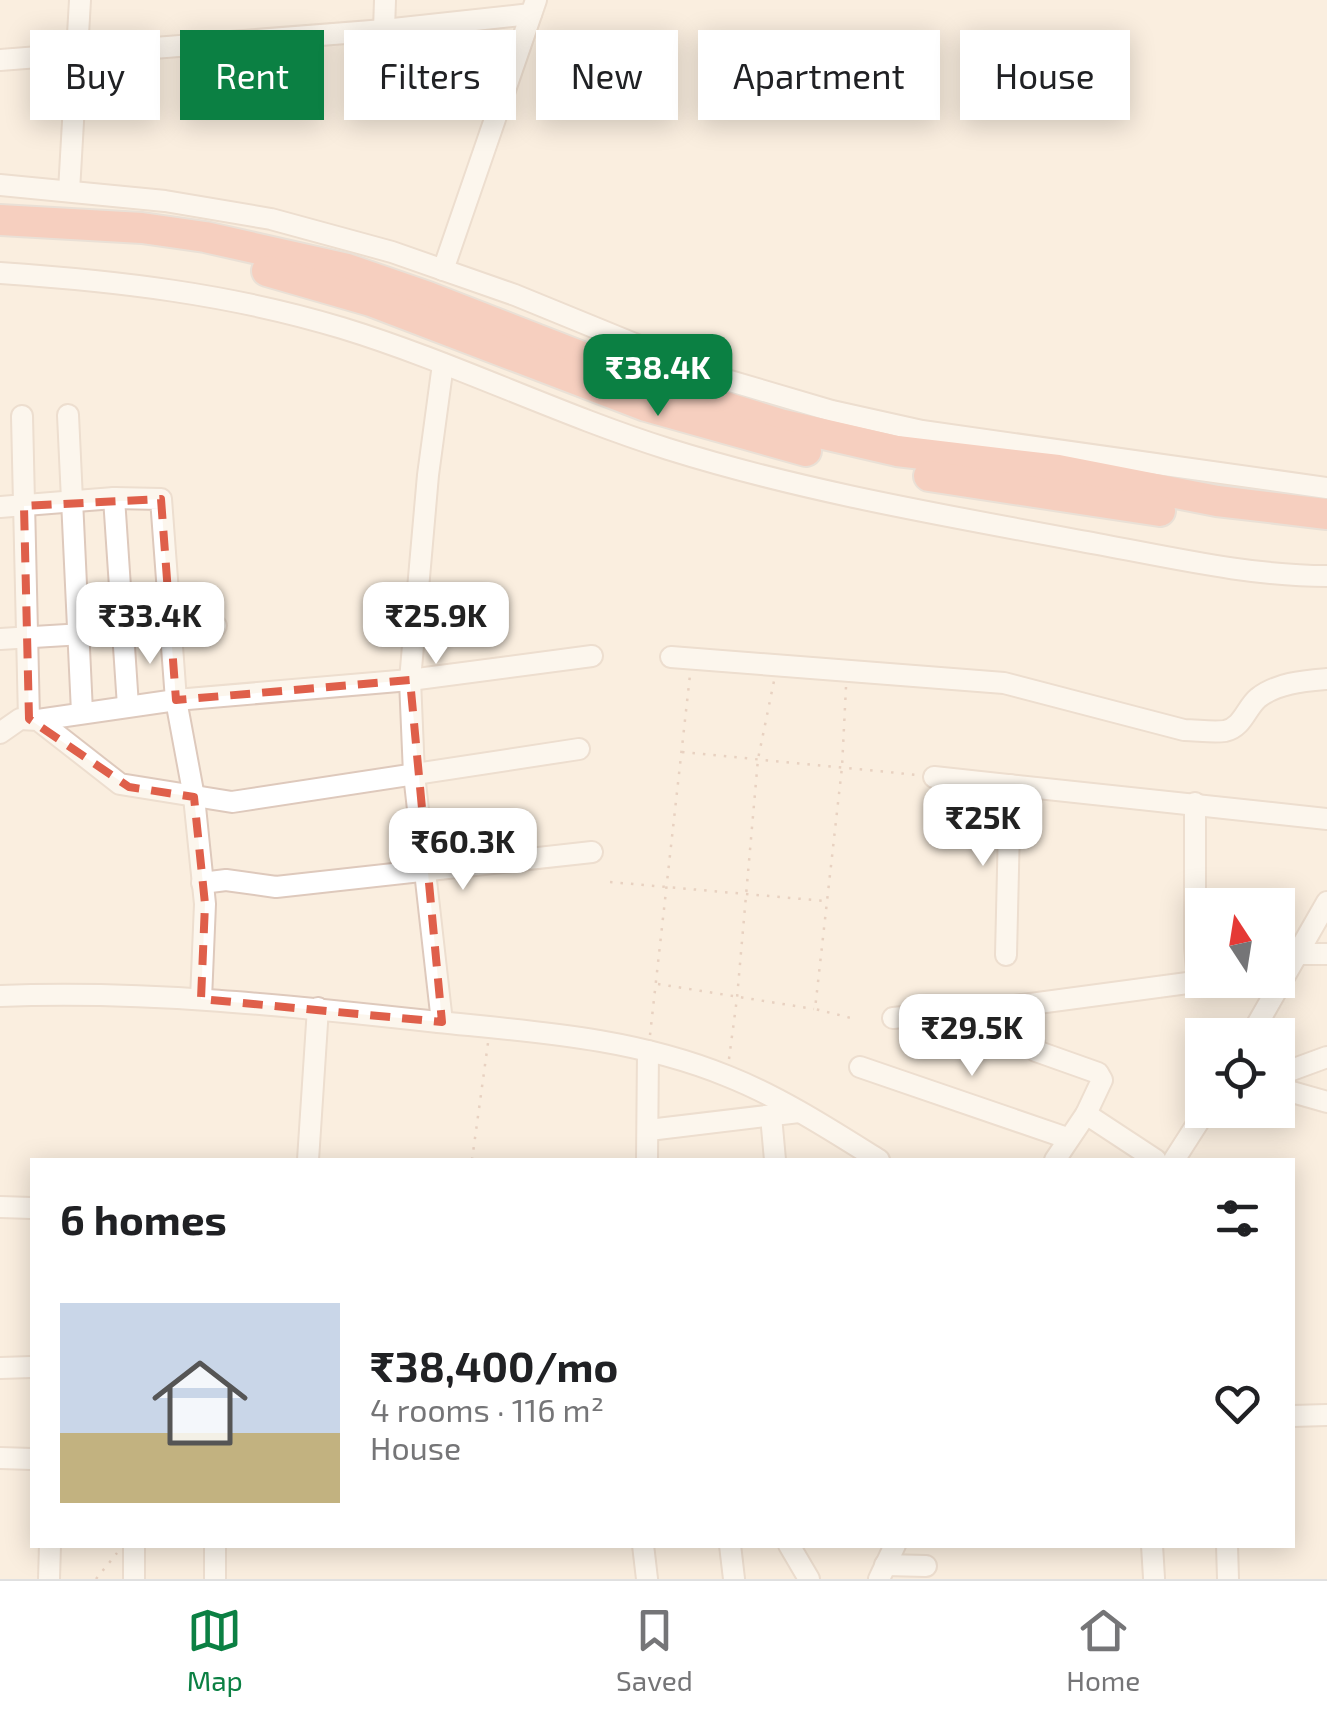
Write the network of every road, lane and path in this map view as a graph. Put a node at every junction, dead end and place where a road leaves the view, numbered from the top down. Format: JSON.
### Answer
{"nodes":[{"id":1,"x":80,"y":0,"type":"edge"},
{"id":2,"x":386,"y":0,"type":"edge"},
{"id":3,"x":534,"y":7,"type":"edge"},
{"id":4,"x":77,"y":30,"type":"edge"},
{"id":5,"x":384,"y":30,"type":"joint"},
{"id":6,"x":344,"y":33,"type":"edge"},
{"id":7,"x":160,"y":47,"type":"edge"},
{"id":8,"x":30,"y":58,"type":"edge"},
{"id":9,"x":0,"y":60,"type":"edge"},
{"id":10,"x":72,"y":120,"type":"edge"},
{"id":11,"x":0,"y":185,"type":"edge"},
{"id":12,"x":69,"y":191,"type":"junction"},
{"id":13,"x":0,"y":220,"type":"edge"},
{"id":14,"x":0,"y":238,"type":"edge"},
{"id":15,"x":443,"y":270,"type":"junction"},
{"id":16,"x":0,"y":273,"type":"edge"},
{"id":17,"x":443,"y":364,"type":"junction"},
{"id":18,"x":68,"y":415,"type":"dead end"},
{"id":19,"x":22,"y":416,"type":"dead end"},
{"id":20,"x":1142,"y":474,"type":"junction"},
{"id":21,"x":1327,"y":488,"type":"edge"},
{"id":22,"x":114,"y":498,"type":"junction"},
{"id":23,"x":71,"y":504,"type":"junction"},
{"id":24,"x":24,"y":506,"type":"junction"},
{"id":25,"x":0,"y":507,"type":"edge"},
{"id":26,"x":1327,"y":514,"type":"edge"},
{"id":27,"x":1327,"y":531,"type":"edge"},
{"id":28,"x":1327,"y":576,"type":"edge"},
{"id":29,"x":216,"y":626,"type":"dead end"},
{"id":30,"x":170,"y":629,"type":"junction"},
{"id":31,"x":122,"y":632,"type":"junction"},
{"id":32,"x":79,"y":634,"type":"junction"},
{"id":33,"x":27,"y":638,"type":"junction"},
{"id":34,"x":0,"y":639,"type":"edge"},
{"id":35,"x":592,"y":656,"type":"dead end"},
{"id":36,"x":682,"y":657,"type":"joint"},
{"id":37,"x":778,"y":664,"type":"junction"},
{"id":38,"x":847,"y":670,"type":"junction"},
{"id":39,"x":1327,"y":678,"type":"edge"},
{"id":40,"x":410,"y":680,"type":"junction"},
{"id":41,"x":176,"y":700,"type":"junction"},
{"id":42,"x":128,"y":706,"type":"junction"},
{"id":43,"x":82,"y":712,"type":"junction"},
{"id":44,"x":34,"y":720,"type":"junction"},
{"id":45,"x":0,"y":734,"type":"edge"},
{"id":46,"x":580,"y":749,"type":"dead end"},
{"id":47,"x":681,"y":752,"type":"junction"},
{"id":48,"x":758,"y":759,"type":"junction"},
{"id":49,"x":842,"y":767,"type":"junction"},
{"id":50,"x":414,"y":774,"type":"junction"},
{"id":51,"x":934,"y":776,"type":"joint"},
{"id":52,"x":1010,"y":785,"type":"junction"},
{"id":53,"x":194,"y":796,"type":"junction"},
{"id":54,"x":1195,"y":803,"type":"junction"},
{"id":55,"x":1327,"y":819,"type":"edge"},
{"id":56,"x":592,"y":852,"type":"dead end"},
{"id":57,"x":425,"y":872,"type":"junction"},
{"id":58,"x":610,"y":882,"type":"dead end"},
{"id":59,"x":202,"y":883,"type":"junction"},
{"id":60,"x":668,"y":887,"type":"junction"},
{"id":61,"x":1198,"y":888,"type":"edge"},
{"id":62,"x":746,"y":893,"type":"junction"},
{"id":63,"x":827,"y":901,"type":"junction"},
{"id":64,"x":1327,"y":902,"type":"edge"},
{"id":65,"x":1295,"y":947,"type":"edge"},
{"id":66,"x":1295,"y":953,"type":"edge"},
{"id":67,"x":1327,"y":954,"type":"edge"},
{"id":68,"x":1006,"y":955,"type":"dead end"},
{"id":69,"x":656,"y":984,"type":"junction"},
{"id":70,"x":1185,"y":984,"type":"edge"},
{"id":71,"x":0,"y":996,"type":"edge"},
{"id":72,"x":737,"y":998,"type":"junction"},
{"id":73,"x":201,"y":999,"type":"junction"},
{"id":74,"x":1023,"y":1005,"type":"junction"},
{"id":75,"x":318,"y":1008,"type":"junction"},
{"id":76,"x":815,"y":1009,"type":"junction"},
{"id":77,"x":851,"y":1018,"type":"dead end"},
{"id":78,"x":893,"y":1018,"type":"dead end"},
{"id":79,"x":442,"y":1022,"type":"junction"},
{"id":80,"x":489,"y":1026,"type":"junction"},
{"id":81,"x":648,"y":1052,"type":"junction"},
{"id":82,"x":1327,"y":1057,"type":"edge"},
{"id":83,"x":860,"y":1067,"type":"dead end"},
{"id":84,"x":1295,"y":1069,"type":"edge"},
{"id":85,"x":726,"y":1076,"type":"junction"},
{"id":86,"x":1295,"y":1093,"type":"edge"},
{"id":87,"x":1327,"y":1102,"type":"edge"},
{"id":88,"x":799,"y":1112,"type":"junction"},
{"id":89,"x":1086,"y":1114,"type":"junction"},
{"id":90,"x":771,"y":1116,"type":"junction"},
{"id":91,"x":1194,"y":1128,"type":"edge"},
{"id":92,"x":649,"y":1130,"type":"junction"},
{"id":93,"x":1067,"y":1138,"type":"junction"},
{"id":94,"x":308,"y":1158,"type":"edge"},
{"id":95,"x":472,"y":1158,"type":"edge"},
{"id":96,"x":647,"y":1158,"type":"edge"},
{"id":97,"x":775,"y":1158,"type":"edge"},
{"id":98,"x":877,"y":1158,"type":"edge"},
{"id":99,"x":1056,"y":1158,"type":"edge"},
{"id":100,"x":1153,"y":1158,"type":"edge"},
{"id":101,"x":1175,"y":1158,"type":"edge"},
{"id":102,"x":0,"y":1208,"type":"edge"},
{"id":103,"x":30,"y":1208,"type":"edge"},
{"id":104,"x":30,"y":1367,"type":"edge"},
{"id":105,"x":0,"y":1368,"type":"edge"},
{"id":106,"x":1325,"y":1415,"type":"edge"},
{"id":107,"x":1295,"y":1416,"type":"edge"},
{"id":108,"x":0,"y":1458,"type":"edge"},
{"id":109,"x":30,"y":1459,"type":"edge"},
{"id":110,"x":50,"y":1548,"type":"edge"},
{"id":111,"x":123,"y":1548,"type":"edge"},
{"id":112,"x":134,"y":1548,"type":"edge"},
{"id":113,"x":215,"y":1548,"type":"edge"},
{"id":114,"x":643,"y":1548,"type":"edge"},
{"id":115,"x":730,"y":1548,"type":"edge"},
{"id":116,"x":791,"y":1548,"type":"edge"},
{"id":117,"x":894,"y":1548,"type":"edge"},
{"id":118,"x":1152,"y":1548,"type":"edge"},
{"id":119,"x":1228,"y":1548,"type":"edge"},
{"id":120,"x":926,"y":1566,"type":"dead end"},
{"id":121,"x":882,"y":1572,"type":"edge"},
{"id":122,"x":1154,"y":1578,"type":"edge"},
{"id":123,"x":49,"y":1579,"type":"edge"},
{"id":124,"x":96,"y":1579,"type":"edge"},
{"id":125,"x":134,"y":1579,"type":"edge"},
{"id":126,"x":215,"y":1579,"type":"edge"},
{"id":127,"x":646,"y":1579,"type":"edge"},
{"id":128,"x":734,"y":1579,"type":"edge"},
{"id":129,"x":809,"y":1579,"type":"edge"},
{"id":130,"x":1228,"y":1579,"type":"edge"}],
"edges":[{"from":1,"to":4,"type":"street"},
{"from":2,"to":5,"type":"street"},
{"from":3,"to":5,"type":"street"},
{"from":3,"to":15,"type":"street"},
{"from":6,"to":7,"type":"street"},
{"from":8,"to":9,"type":"street"},
{"from":10,"to":12,"type":"street"},
{"from":11,"to":12,"type":"street"},
{"from":12,"to":15,"type":"street"},
{"from":13,"to":20,"type":"highway"},
{"from":14,"to":27,"type":"highway"},
{"from":15,"to":20,"type":"street"},
{"from":16,"to":17,"type":"street"},
{"from":17,"to":28,"type":"street"},
{"from":17,"to":40,"type":"street"},
{"from":18,"to":23,"type":"street"},
{"from":19,"to":24,"type":"street"},
{"from":20,"to":21,"type":"street"},
{"from":20,"to":26,"type":"highway"},
{"from":22,"to":23,"type":"street"},
{"from":22,"to":30,"type":"street"},
{"from":22,"to":31,"type":"street"},
{"from":23,"to":24,"type":"street"},
{"from":23,"to":32,"type":"street"},
{"from":24,"to":25,"type":"street"},
{"from":24,"to":33,"type":"street"},
{"from":29,"to":30,"type":"street"},
{"from":30,"to":31,"type":"street"},
{"from":30,"to":41,"type":"street"},
{"from":31,"to":32,"type":"street"},
{"from":31,"to":42,"type":"street"},
{"from":32,"to":33,"type":"street"},
{"from":32,"to":43,"type":"street"},
{"from":33,"to":34,"type":"street"},
{"from":33,"to":44,"type":"street"},
{"from":35,"to":40,"type":"street"},
{"from":36,"to":37,"type":"street"},
{"from":36,"to":47,"type":"path"},
{"from":37,"to":38,"type":"street"},
{"from":37,"to":48,"type":"path"},
{"from":38,"to":39,"type":"street"},
{"from":38,"to":49,"type":"path"},
{"from":40,"to":41,"type":"street"},
{"from":40,"to":50,"type":"street"},
{"from":41,"to":42,"type":"street"},
{"from":41,"to":53,"type":"street"},
{"from":42,"to":43,"type":"street"},
{"from":43,"to":44,"type":"street"},
{"from":44,"to":45,"type":"street"},
{"from":44,"to":53,"type":"street"},
{"from":46,"to":50,"type":"street"},
{"from":47,"to":48,"type":"path"},
{"from":47,"to":60,"type":"path"},
{"from":48,"to":49,"type":"path"},
{"from":48,"to":62,"type":"path"},
{"from":49,"to":51,"type":"path"},
{"from":49,"to":63,"type":"path"},
{"from":50,"to":53,"type":"street"},
{"from":50,"to":57,"type":"street"},
{"from":51,"to":52,"type":"street"},
{"from":52,"to":54,"type":"street"},
{"from":52,"to":68,"type":"street"},
{"from":53,"to":59,"type":"street"},
{"from":54,"to":55,"type":"street"},
{"from":54,"to":61,"type":"street"},
{"from":56,"to":57,"type":"street"},
{"from":57,"to":59,"type":"street"},
{"from":57,"to":79,"type":"street"},
{"from":58,"to":60,"type":"path"},
{"from":59,"to":73,"type":"street"},
{"from":60,"to":62,"type":"path"},
{"from":60,"to":69,"type":"path"},
{"from":62,"to":63,"type":"path"},
{"from":62,"to":72,"type":"path"},
{"from":63,"to":76,"type":"path"},
{"from":64,"to":65,"type":"street"},
{"from":66,"to":67,"type":"street"},
{"from":69,"to":72,"type":"path"},
{"from":69,"to":81,"type":"path"},
{"from":70,"to":74,"type":"street"},
{"from":71,"to":73,"type":"street"},
{"from":72,"to":76,"type":"path"},
{"from":72,"to":85,"type":"path"},
{"from":73,"to":75,"type":"street"},
{"from":74,"to":78,"type":"street"},
{"from":74,"to":89,"type":"street"},
{"from":75,"to":79,"type":"street"},
{"from":75,"to":94,"type":"street"},
{"from":76,"to":77,"type":"path"},
{"from":79,"to":80,"type":"street"},
{"from":80,"to":81,"type":"street"},
{"from":80,"to":95,"type":"path"},
{"from":81,"to":85,"type":"street"},
{"from":81,"to":92,"type":"street"},
{"from":82,"to":84,"type":"street"},
{"from":83,"to":93,"type":"street"},
{"from":85,"to":88,"type":"street"},
{"from":86,"to":87,"type":"street"},
{"from":88,"to":90,"type":"street"},
{"from":88,"to":98,"type":"street"},
{"from":89,"to":93,"type":"street"},
{"from":89,"to":100,"type":"street"},
{"from":90,"to":92,"type":"street"},
{"from":90,"to":97,"type":"street"},
{"from":91,"to":101,"type":"street"},
{"from":92,"to":96,"type":"street"},
{"from":93,"to":99,"type":"street"},
{"from":102,"to":103,"type":"street"},
{"from":104,"to":105,"type":"street"},
{"from":106,"to":107,"type":"street"},
{"from":108,"to":109,"type":"street"},
{"from":110,"to":123,"type":"street"},
{"from":111,"to":124,"type":"path"},
{"from":112,"to":125,"type":"street"},
{"from":113,"to":126,"type":"street"},
{"from":114,"to":127,"type":"street"},
{"from":115,"to":128,"type":"street"},
{"from":116,"to":129,"type":"street"},
{"from":117,"to":121,"type":"street"},
{"from":118,"to":122,"type":"street"},
{"from":119,"to":130,"type":"street"},
{"from":120,"to":121,"type":"street"}]}
